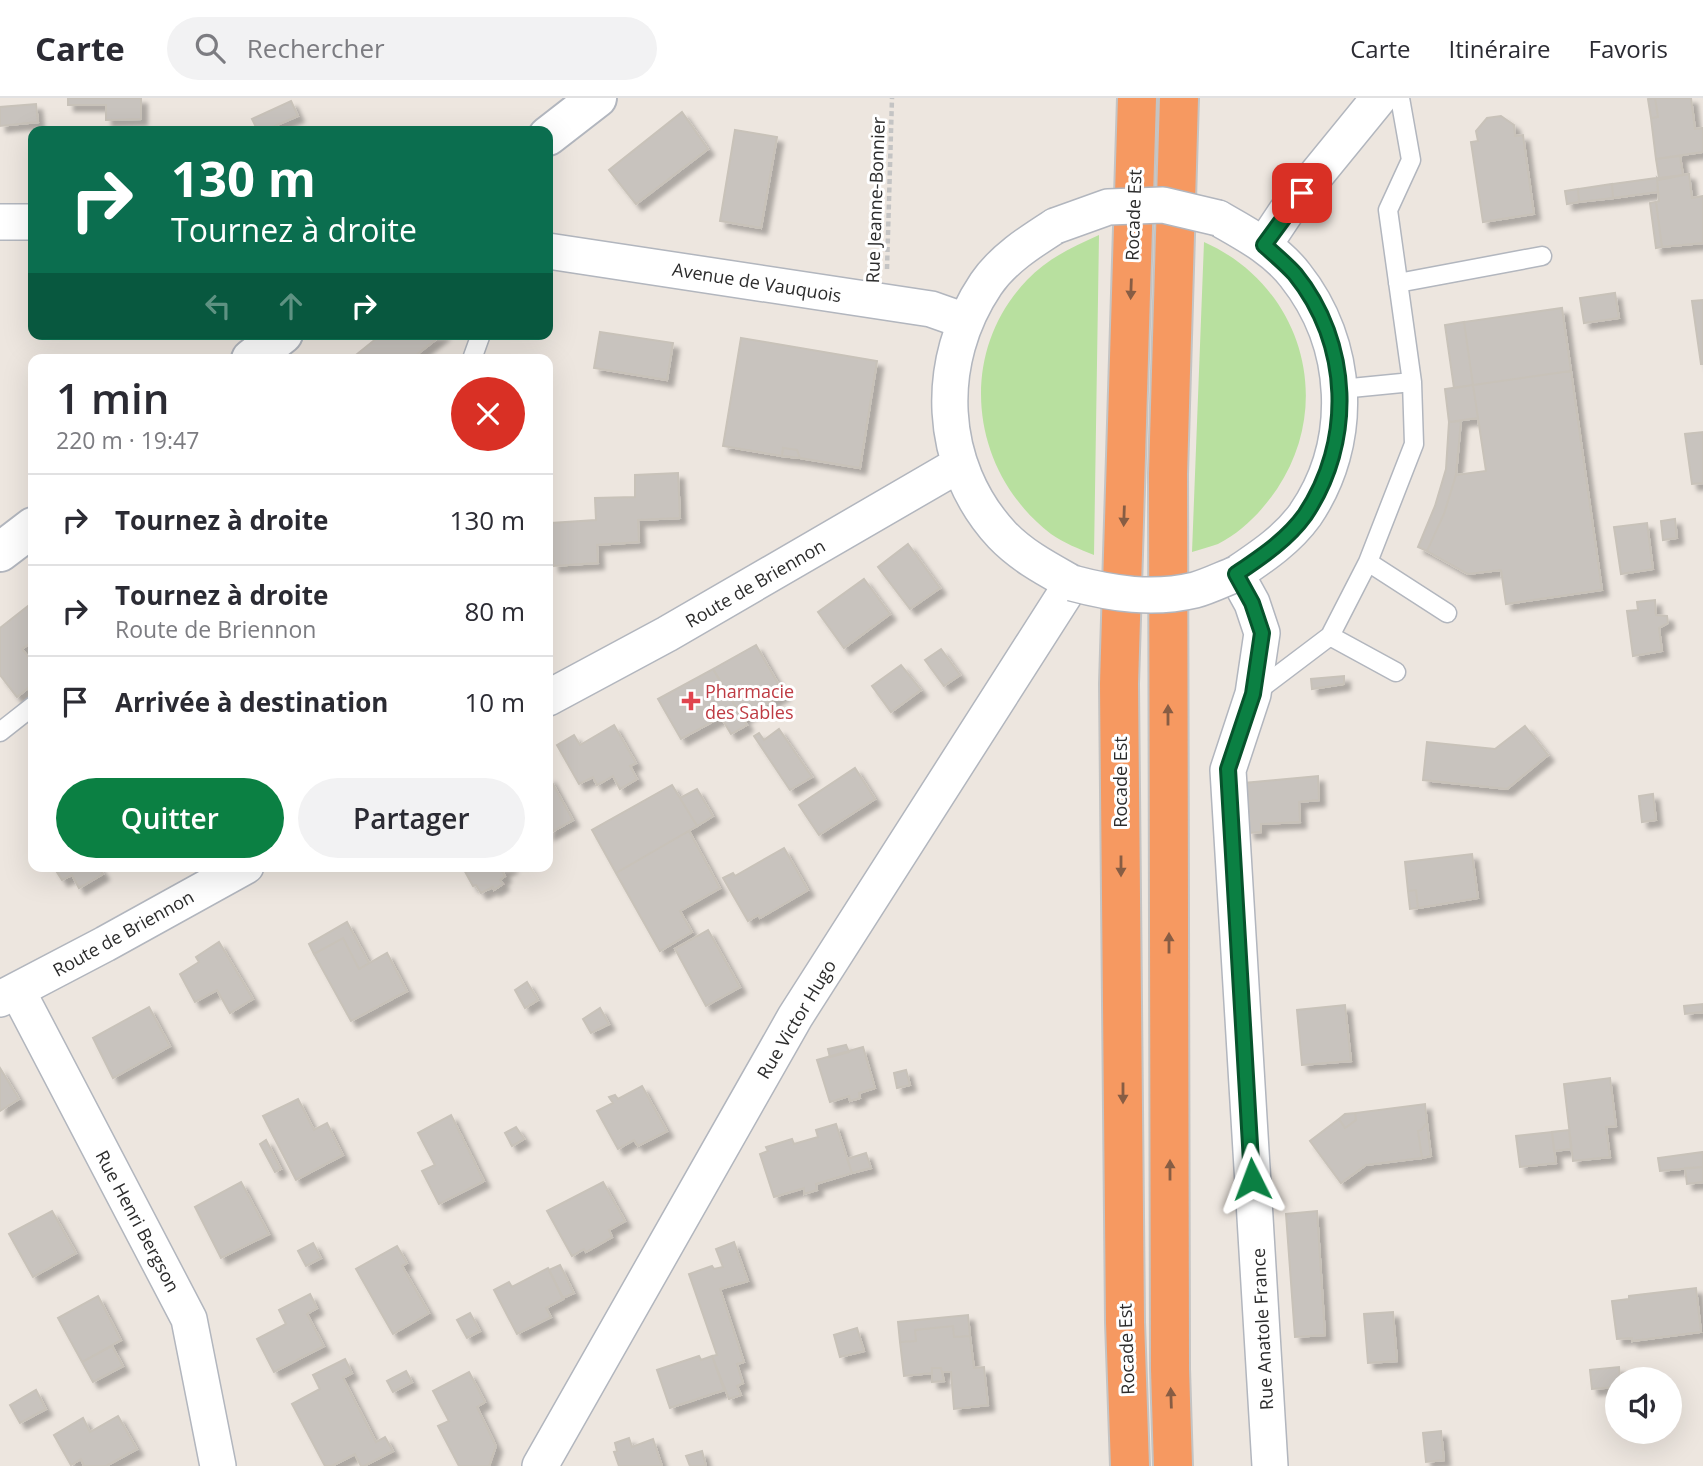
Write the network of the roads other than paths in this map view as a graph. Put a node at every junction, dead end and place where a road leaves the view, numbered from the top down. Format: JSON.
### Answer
{"nodes":[{"id":1,"x":597,"y":98,"type":"edge"},
{"id":2,"x":1137,"y":98,"type":"edge"},
{"id":3,"x":1179,"y":98,"type":"edge"},
{"id":4,"x":1379,"y":98,"type":"edge"},
{"id":5,"x":1400,"y":98,"type":"edge"},
{"id":6,"x":553,"y":132,"type":"edge"},
{"id":7,"x":0,"y":222,"type":"edge"},
{"id":8,"x":28,"y":222,"type":"edge"},
{"id":9,"x":1264,"y":245,"type":"junction"},
{"id":10,"x":553,"y":252,"type":"edge"},
{"id":11,"x":1542,"y":256,"type":"dead end"},
{"id":12,"x":1398,"y":283,"type":"junction"},
{"id":13,"x":965,"y":321,"type":"junction"},
{"id":14,"x":275,"y":340,"type":"edge"},
{"id":15,"x":257,"y":354,"type":"edge"},
{"id":16,"x":1412,"y":382,"type":"junction"},
{"id":17,"x":1341,"y":389,"type":"junction"},
{"id":18,"x":960,"y":464,"type":"junction"},
{"id":19,"x":28,"y":531,"type":"edge"},
{"id":20,"x":0,"y":552,"type":"edge"},
{"id":21,"x":1368,"y":562,"type":"junction"},
{"id":22,"x":1236,"y":574,"type":"junction"},
{"id":23,"x":1072,"y":583,"type":"junction"},
{"id":24,"x":1447,"y":612,"type":"dead end"},
{"id":25,"x":1330,"y":636,"type":"junction"},
{"id":26,"x":1396,"y":673,"type":"dead end"},
{"id":27,"x":1253,"y":694,"type":"junction"},
{"id":28,"x":553,"y":695,"type":"edge"},
{"id":29,"x":28,"y":710,"type":"edge"},
{"id":30,"x":5,"y":728,"type":"edge"},
{"id":31,"x":235,"y":872,"type":"edge"},
{"id":32,"x":8,"y":994,"type":"edge"},
{"id":33,"x":218,"y":1466,"type":"edge"},
{"id":34,"x":540,"y":1466,"type":"edge"},
{"id":35,"x":1130,"y":1466,"type":"edge"},
{"id":36,"x":1173,"y":1466,"type":"edge"},
{"id":37,"x":1270,"y":1466,"type":"edge"}],
"edges":[{"from":1,"to":6,"type":"main road"},
{"from":2,"to":35,"type":"highway","name":"Rocade Est","one_way":true},
{"from":36,"to":3,"type":"highway","one_way":true},
{"from":4,"to":9,"type":"street"},
{"from":5,"to":12,"type":"lane"},
{"from":7,"to":8,"type":"street"},
{"from":9,"to":13,"type":"street","bridge":true},
{"from":9,"to":17,"type":"street"},
{"from":10,"to":13,"type":"street","name":"Avenue de Vauquois"},
{"from":11,"to":12,"type":"lane"},
{"from":12,"to":16,"type":"lane"},
{"from":13,"to":18,"type":"street"},
{"from":14,"to":15,"type":"main road"},
{"from":16,"to":17,"type":"lane"},
{"from":16,"to":21,"type":"lane"},
{"from":17,"to":22,"type":"street"},
{"from":18,"to":23,"type":"street"},
{"from":18,"to":28,"type":"street","name":"Route de Briennon"},
{"from":19,"to":20,"type":"main road"},
{"from":21,"to":24,"type":"lane"},
{"from":21,"to":25,"type":"lane"},
{"from":22,"to":23,"type":"street","bridge":true},
{"from":22,"to":27,"type":"street","name":"Rue Anatole France"},
{"from":23,"to":34,"type":"street","name":"Rue Victor Hugo"},
{"from":25,"to":26,"type":"lane"},
{"from":25,"to":27,"type":"lane"},
{"from":27,"to":37,"type":"street","name":"Rue Anatole France"},
{"from":29,"to":30,"type":"lane"},
{"from":31,"to":32,"type":"street","name":"Route de Briennon"},
{"from":32,"to":33,"type":"street","name":"Rue Henri Bergson"}]}
